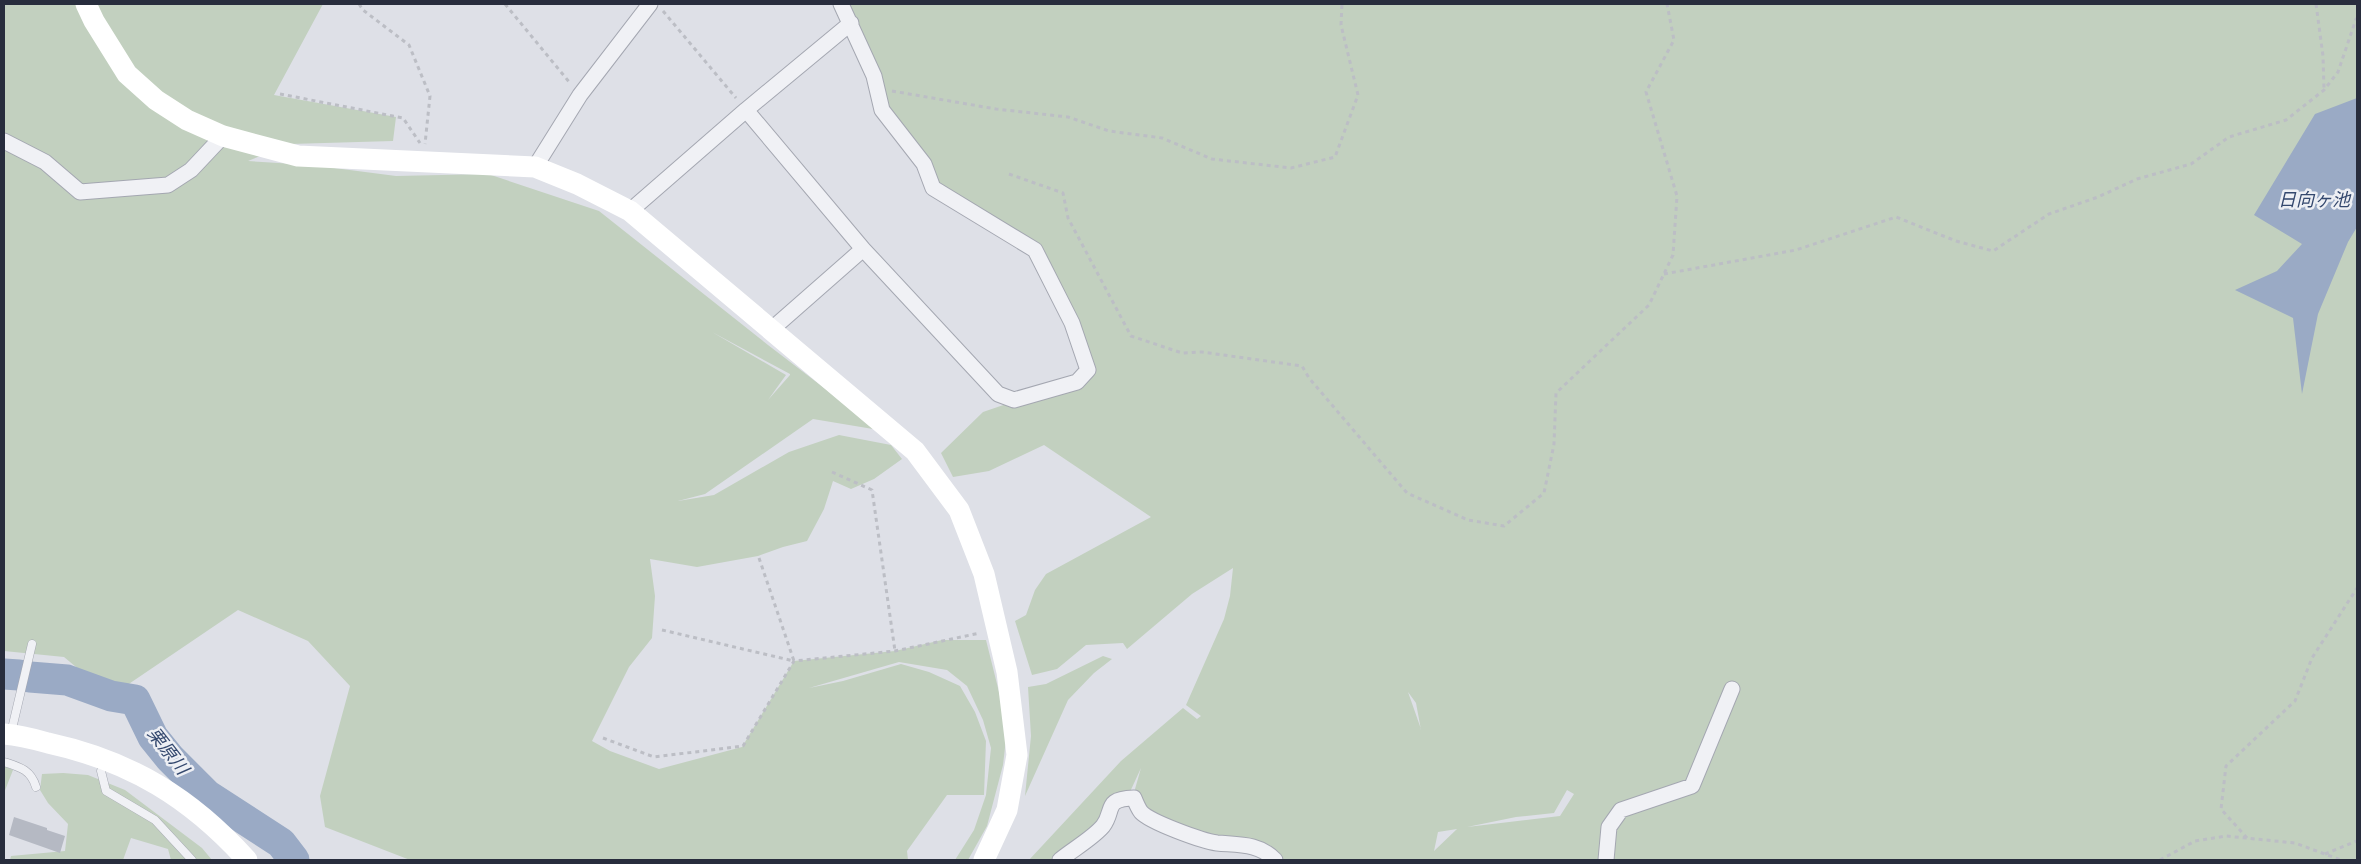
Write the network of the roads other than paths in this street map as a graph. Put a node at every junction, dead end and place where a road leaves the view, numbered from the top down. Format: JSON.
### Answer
{"nodes":[{"id":1,"x":86,"y":4,"type":"edge"},
{"id":2,"x":650,"y":4,"type":"edge"},
{"id":3,"x":841,"y":4,"type":"edge"},
{"id":4,"x":851,"y":23,"type":"junction"},
{"id":5,"x":746,"y":110,"type":"junction"},
{"id":6,"x":223,"y":136,"type":"junction"},
{"id":7,"x":4,"y":141,"type":"edge"},
{"id":8,"x":535,"y":166,"type":"junction"},
{"id":9,"x":630,"y":211,"type":"junction"},
{"id":10,"x":863,"y":250,"type":"junction"},
{"id":11,"x":772,"y":329,"type":"junction"},
{"id":12,"x":32,"y":644,"type":"dead end"},
{"id":13,"x":1732,"y":690,"type":"dead end"},
{"id":14,"x":7,"y":734,"type":"edge"},
{"id":15,"x":106,"y":758,"type":"junction"},
{"id":16,"x":4,"y":762,"type":"edge"},
{"id":17,"x":36,"y":788,"type":"dead end"},
{"id":18,"x":1075,"y":854,"type":"edge"},
{"id":19,"x":192,"y":860,"type":"edge"},
{"id":20,"x":248,"y":860,"type":"edge"},
{"id":21,"x":984,"y":860,"type":"edge"},
{"id":22,"x":1060,"y":860,"type":"edge"},
{"id":23,"x":1275,"y":860,"type":"edge"},
{"id":24,"x":1606,"y":860,"type":"edge"}],
"edges":[{"from":1,"to":6,"type":"street"},
{"from":2,"to":8,"type":"street"},
{"from":3,"to":4,"type":"street"},
{"from":4,"to":5,"type":"street"},
{"from":4,"to":10,"type":"street"},
{"from":5,"to":9,"type":"street"},
{"from":5,"to":10,"type":"street"},
{"from":6,"to":7,"type":"street"},
{"from":6,"to":8,"type":"street"},
{"from":8,"to":9,"type":"street"},
{"from":9,"to":11,"type":"street"},
{"from":10,"to":11,"type":"street"},
{"from":11,"to":21,"type":"street"},
{"from":12,"to":14,"type":"lane"},
{"from":13,"to":24,"type":"street"},
{"from":14,"to":15,"type":"street"},
{"from":15,"to":19,"type":"lane"},
{"from":15,"to":20,"type":"street"},
{"from":16,"to":17,"type":"lane"},
{"from":18,"to":22,"type":"street"},
{"from":18,"to":23,"type":"street"}]}
